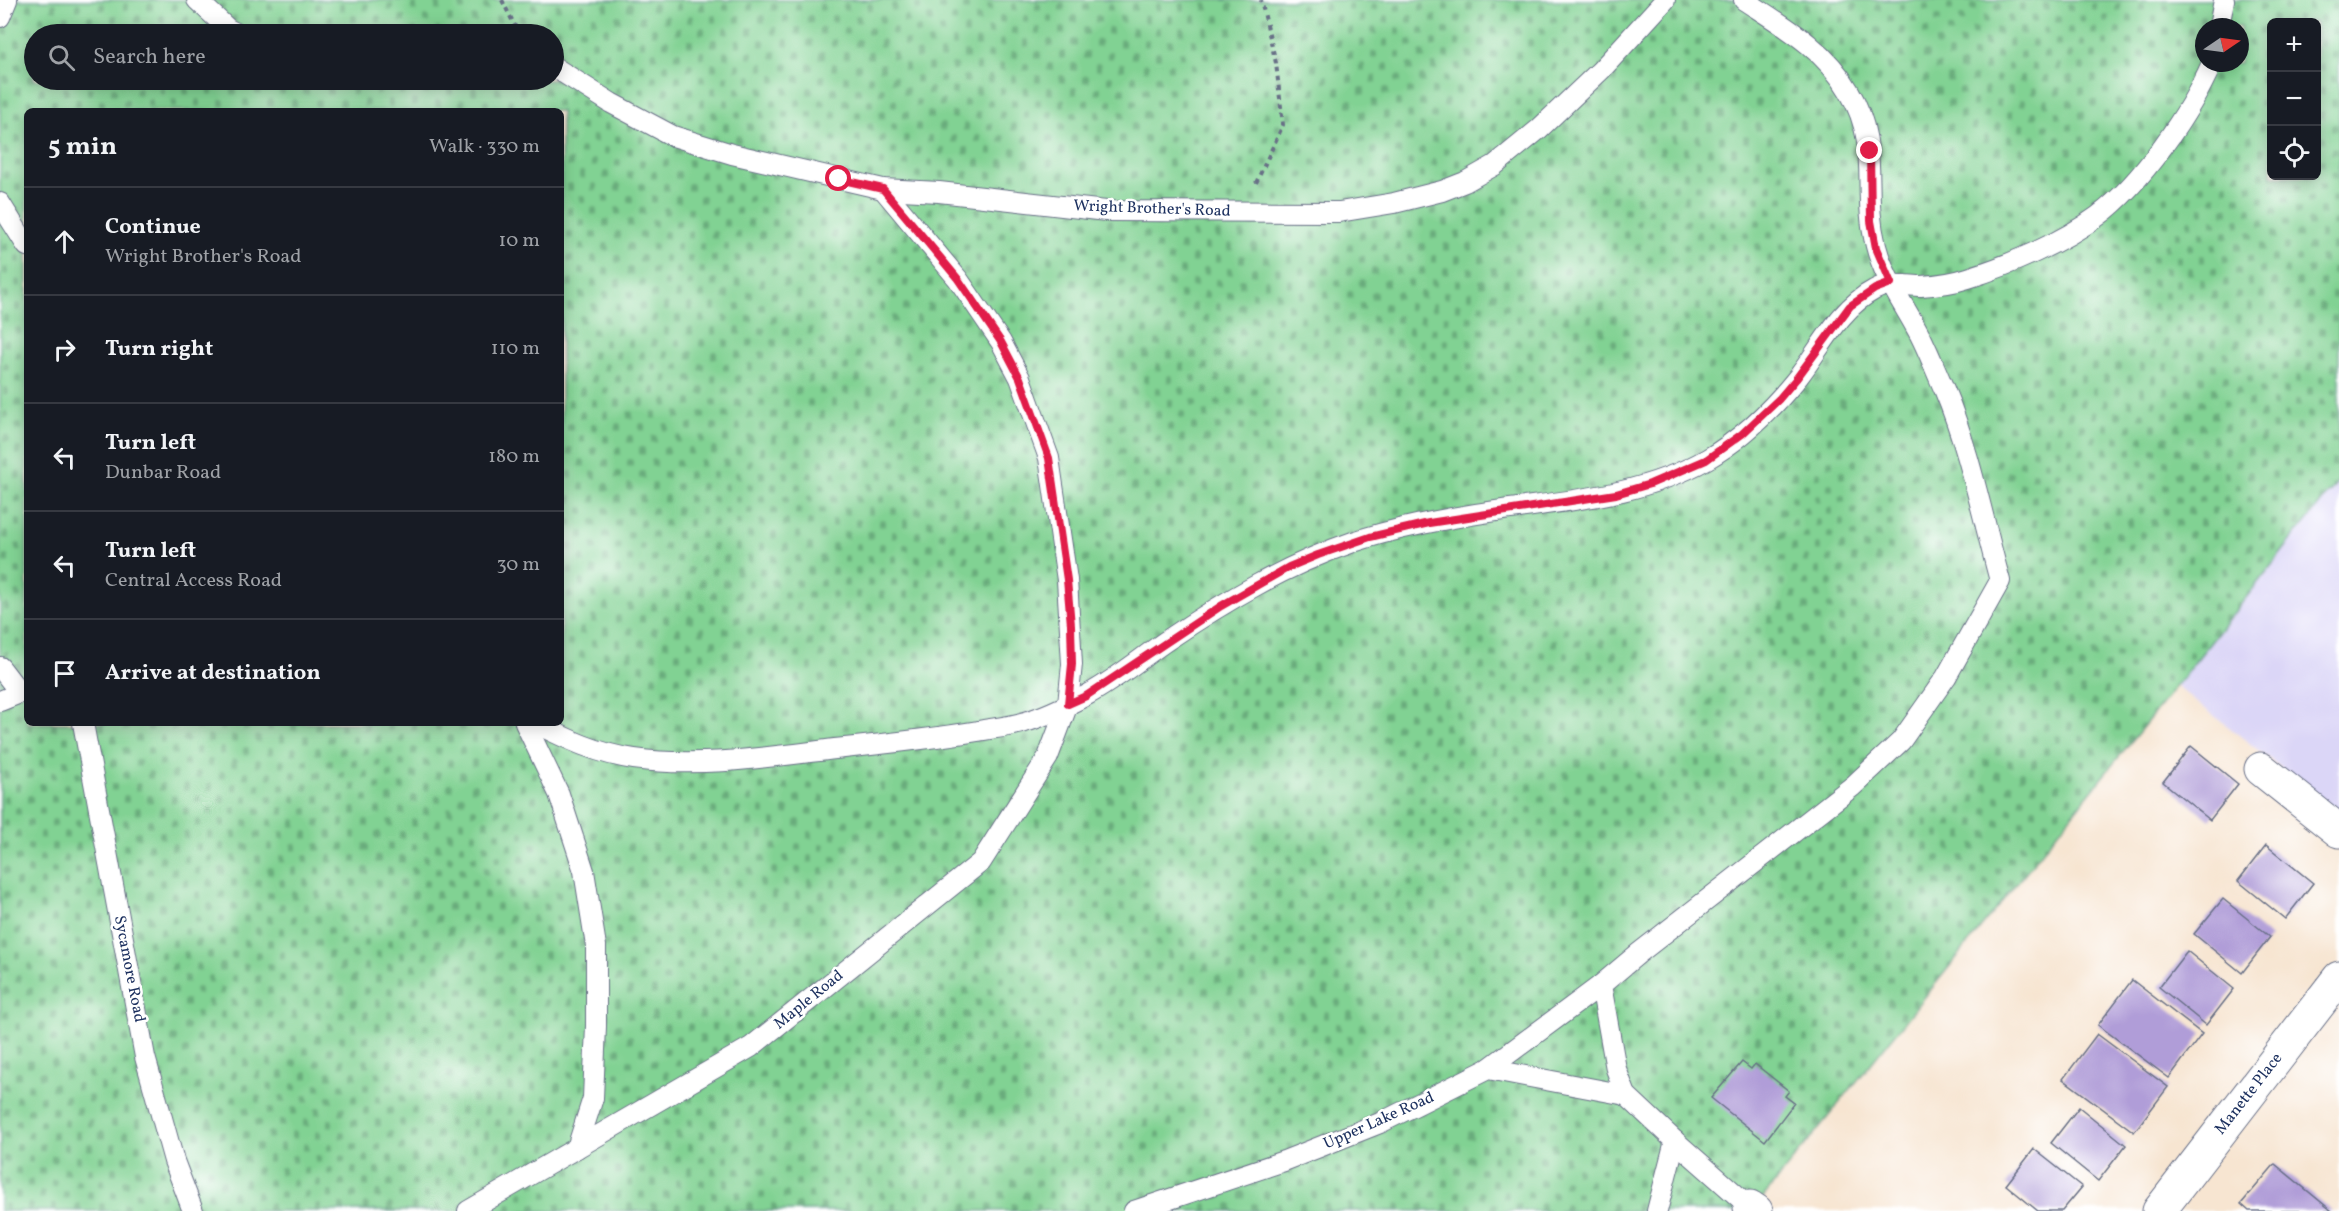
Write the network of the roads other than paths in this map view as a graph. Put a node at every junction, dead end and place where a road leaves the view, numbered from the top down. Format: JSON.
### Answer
{"nodes":[{"id":1,"x":7,"y":0,"type":"edge"},
{"id":2,"x":198,"y":0,"type":"edge"},
{"id":3,"x":1665,"y":0,"type":"edge"},
{"id":4,"x":1744,"y":0,"type":"edge"},
{"id":5,"x":2224,"y":0,"type":"edge"},
{"id":6,"x":0,"y":17,"type":"edge"},
{"id":7,"x":2221,"y":18,"type":"edge"},
{"id":8,"x":223,"y":24,"type":"edge"},
{"id":9,"x":2208,"y":72,"type":"edge"},
{"id":10,"x":564,"y":73,"type":"edge"},
{"id":11,"x":883,"y":189,"type":"junction"},
{"id":12,"x":0,"y":202,"type":"edge"},
{"id":13,"x":24,"y":241,"type":"edge"},
{"id":14,"x":1891,"y":283,"type":"junction"},
{"id":15,"x":0,"y":667,"type":"edge"},
{"id":16,"x":23,"y":693,"type":"edge"},
{"id":17,"x":0,"y":700,"type":"edge"},
{"id":18,"x":1068,"y":704,"type":"junction"},
{"id":19,"x":84,"y":726,"type":"edge"},
{"id":20,"x":526,"y":726,"type":"edge"},
{"id":21,"x":541,"y":726,"type":"edge"},
{"id":22,"x":2261,"y":769,"type":"dead end"},
{"id":23,"x":2339,"y":831,"type":"edge"},
{"id":24,"x":2339,"y":978,"type":"edge"},
{"id":25,"x":1601,"y":985,"type":"junction"},
{"id":26,"x":1488,"y":1069,"type":"junction"},
{"id":27,"x":1626,"y":1095,"type":"junction"},
{"id":28,"x":1675,"y":1141,"type":"junction"},
{"id":29,"x":577,"y":1148,"type":"junction"},
{"id":30,"x":1753,"y":1209,"type":"edge"},
{"id":31,"x":193,"y":1211,"type":"edge"},
{"id":32,"x":468,"y":1211,"type":"edge"},
{"id":33,"x":1134,"y":1211,"type":"edge"},
{"id":34,"x":1657,"y":1211,"type":"edge"},
{"id":35,"x":2159,"y":1211,"type":"edge"}],
"edges":[{"from":1,"to":6,"type":"lane"},
{"from":2,"to":8,"type":"lane"},
{"from":3,"to":11,"type":"lane","name":"Wright Brother's Road"},
{"from":4,"to":14,"type":"lane","name":"Upper Lake Road"},
{"from":5,"to":7,"type":"lane"},
{"from":9,"to":14,"type":"lane"},
{"from":10,"to":11,"type":"lane","name":"Wright Brother's Road"},
{"from":11,"to":18,"type":"lane","name":"Maple Road"},
{"from":12,"to":13,"type":"lane"},
{"from":14,"to":18,"type":"lane"},
{"from":14,"to":25,"type":"lane","name":"Upper Lake Road"},
{"from":15,"to":16,"type":"lane"},
{"from":16,"to":17,"type":"lane"},
{"from":18,"to":21,"type":"lane"},
{"from":18,"to":29,"type":"lane","name":"Maple Road"},
{"from":19,"to":31,"type":"lane","name":"Sycamore Road"},
{"from":20,"to":29,"type":"lane"},
{"from":22,"to":23,"type":"street"},
{"from":24,"to":35,"type":"street","name":"Manette Place"},
{"from":25,"to":26,"type":"lane","name":"Upper Lake Road"},
{"from":25,"to":27,"type":"lane"},
{"from":26,"to":27,"type":"lane"},
{"from":26,"to":33,"type":"lane","name":"Upper Lake Road"},
{"from":27,"to":28,"type":"lane"},
{"from":28,"to":30,"type":"lane"},
{"from":28,"to":34,"type":"lane"},
{"from":29,"to":32,"type":"lane","name":"Maple Road"}]}
